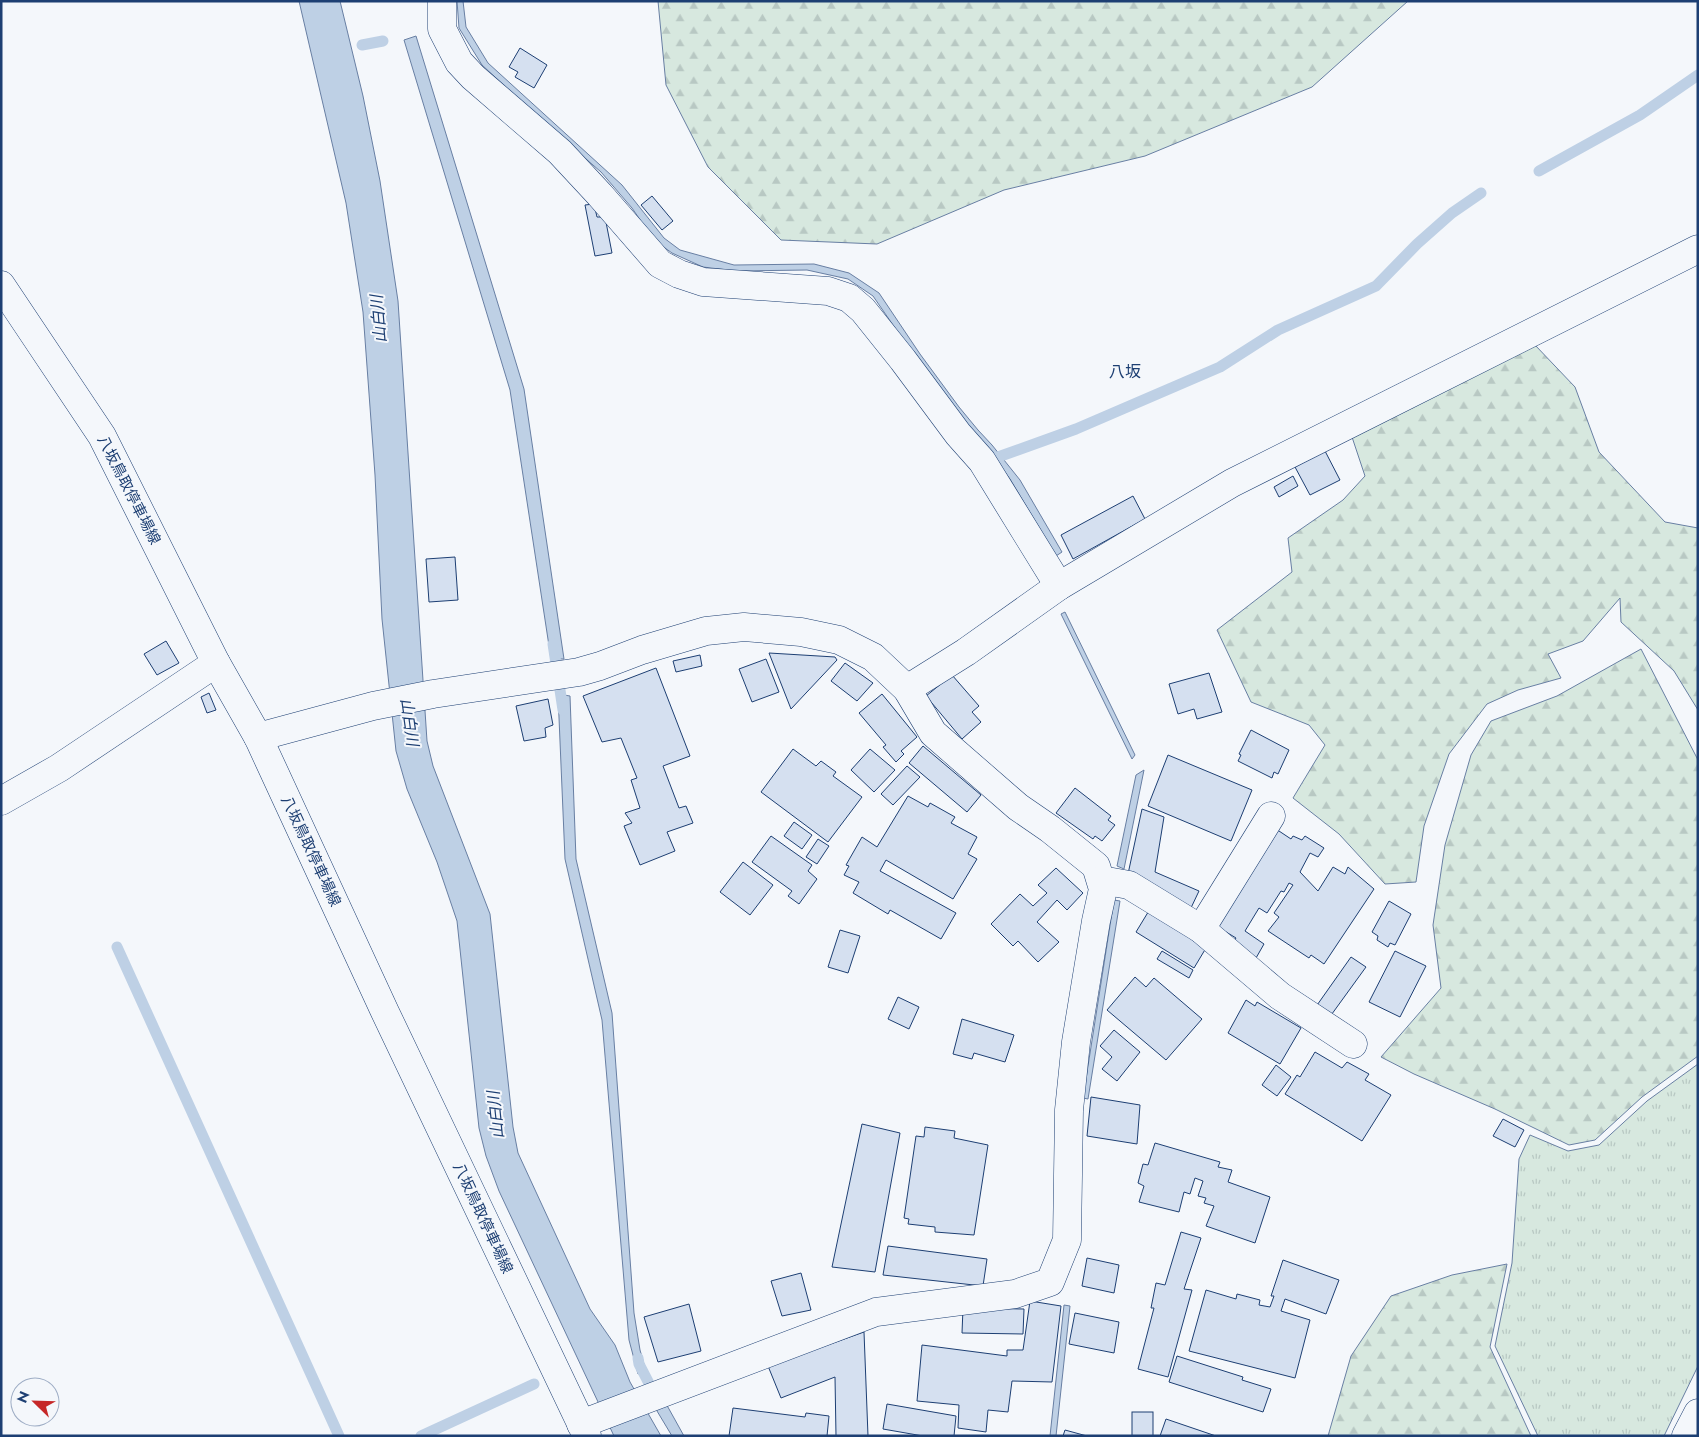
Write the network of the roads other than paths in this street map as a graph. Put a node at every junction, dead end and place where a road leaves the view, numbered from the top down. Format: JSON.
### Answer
{"nodes":[{"id":1,"x":442,"y":1,"type":"edge"},
{"id":2,"x":1698,"y":249,"type":"edge"},
{"id":3,"x":1,"y":285,"type":"edge"},
{"id":4,"x":1059,"y":586,"type":"junction"},
{"id":5,"x":216,"y":663,"type":"junction"},
{"id":6,"x":907,"y":689,"type":"junction"},
{"id":7,"x":258,"y":737,"type":"junction"},
{"id":8,"x":1,"y":801,"type":"edge"},
{"id":9,"x":1271,"y":816,"type":"dead end"},
{"id":10,"x":1100,"y":880,"type":"junction"},
{"id":11,"x":1201,"y":929,"type":"junction"},
{"id":12,"x":1353,"y":1044,"type":"dead end"},
{"id":13,"x":1698,"y":1413,"type":"edge"},
{"id":14,"x":584,"y":1430,"type":"edge"},
{"id":15,"x":1686,"y":1436,"type":"edge"}],
"edges":[{"from":1,"to":4,"type":"street"},
{"from":2,"to":4,"type":"street"},
{"from":3,"to":5,"type":"street","name":"八坂鳥取停車場線"},
{"from":4,"to":6,"type":"street"},
{"from":5,"to":7,"type":"street","name":"八坂鳥取停車場線"},
{"from":5,"to":8,"type":"street"},
{"from":6,"to":7,"type":"street"},
{"from":6,"to":10,"type":"street"},
{"from":7,"to":14,"type":"street","name":"八坂鳥取停車場線"},
{"from":9,"to":11,"type":"street"},
{"from":10,"to":11,"type":"street"},
{"from":10,"to":14,"type":"street"},
{"from":11,"to":12,"type":"street"},
{"from":13,"to":15,"type":"street"}]}
